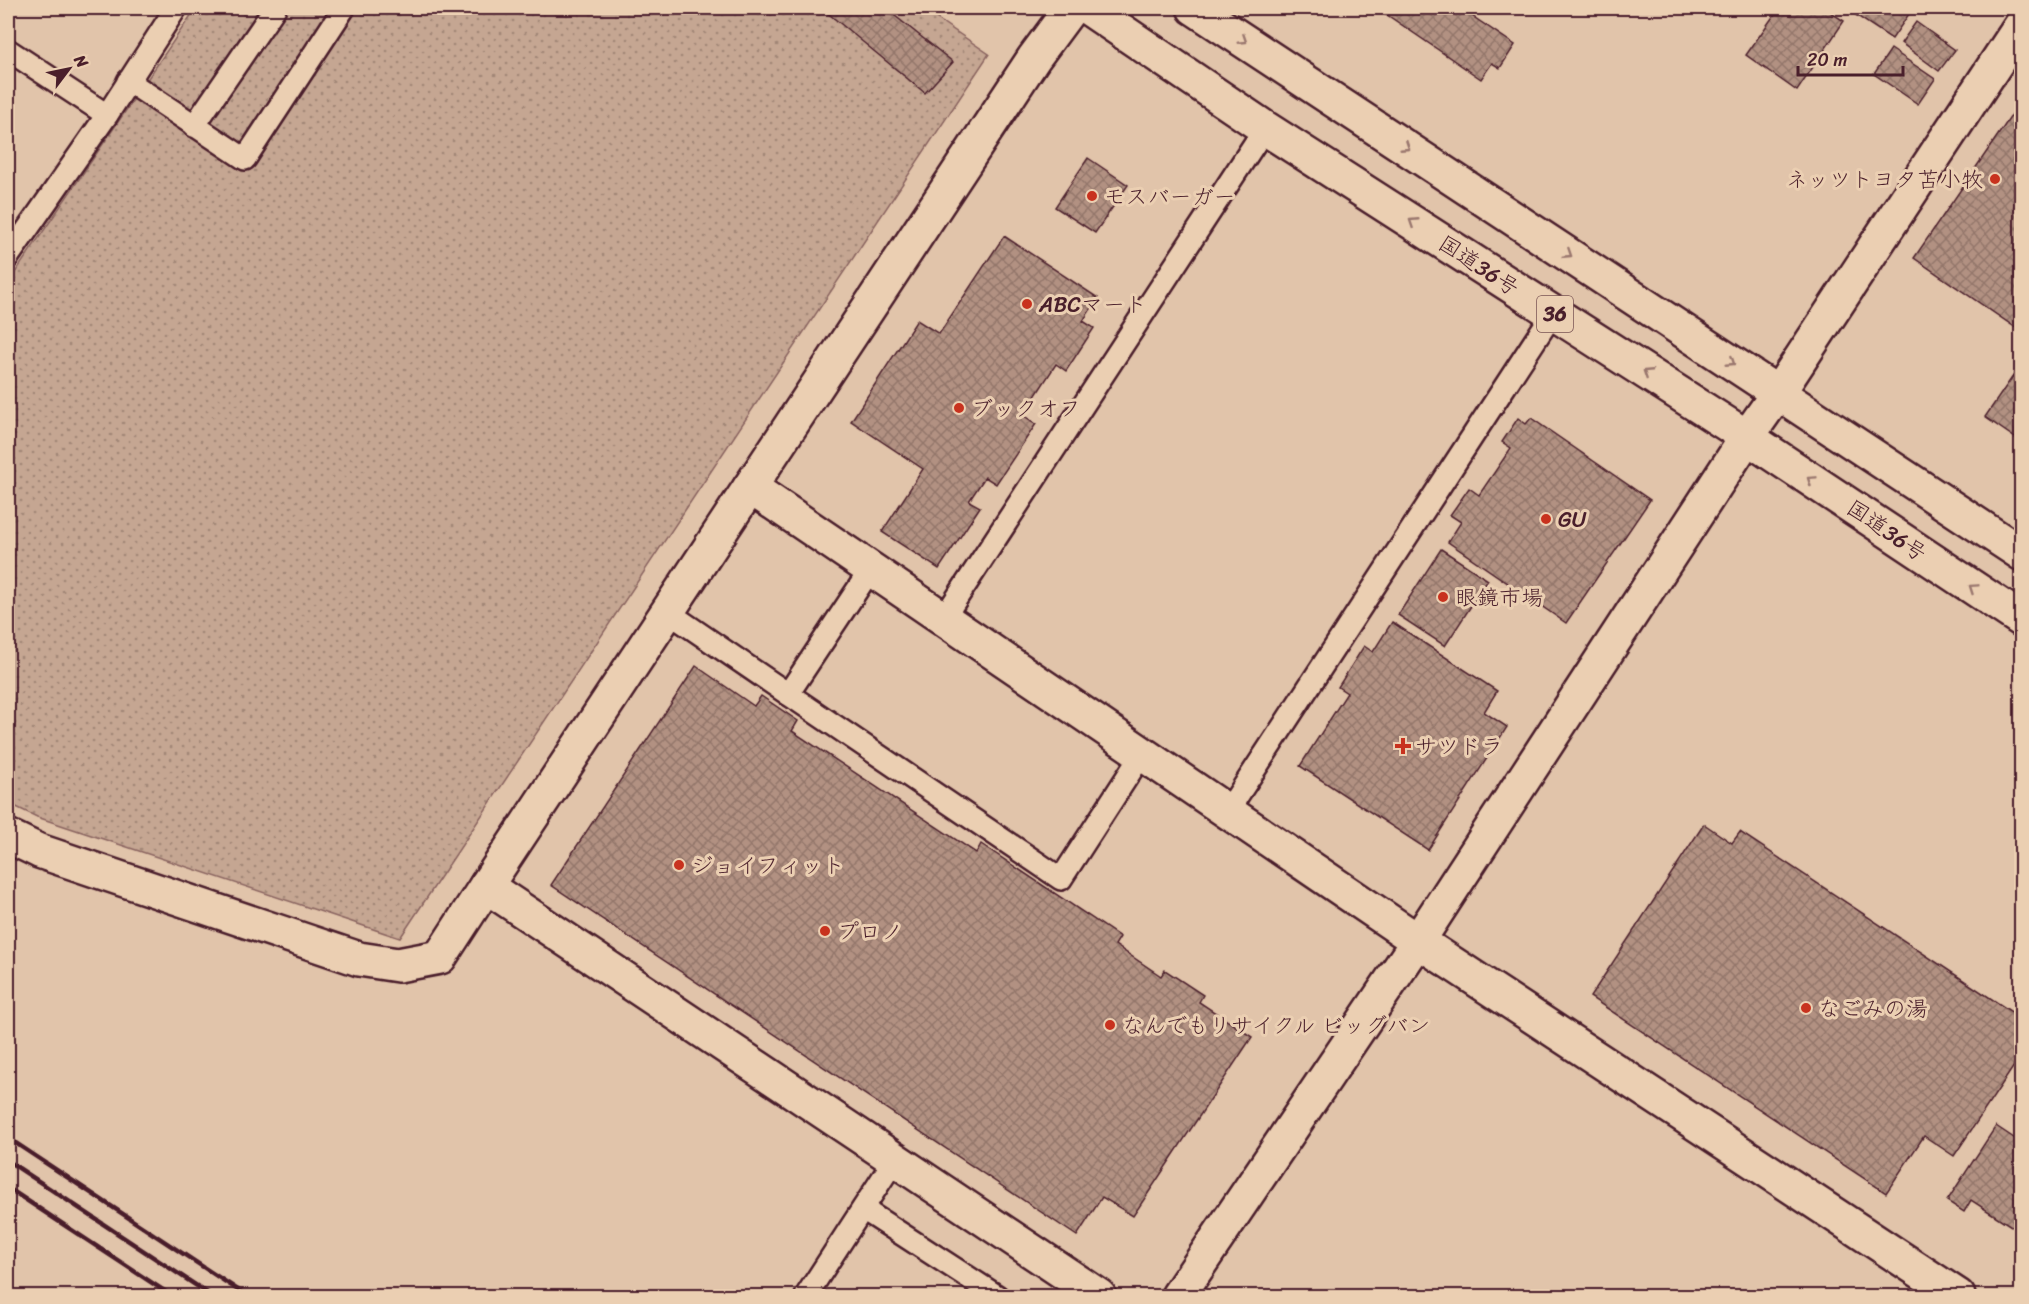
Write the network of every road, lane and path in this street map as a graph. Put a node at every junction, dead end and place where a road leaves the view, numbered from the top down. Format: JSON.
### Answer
{"nodes":[{"id":1,"x":176,"y":8,"type":"edge"},
{"id":2,"x":275,"y":8,"type":"edge"},
{"id":3,"x":344,"y":8,"type":"edge"},
{"id":4,"x":1071,"y":8,"type":"edge"},
{"id":5,"x":1088,"y":8,"type":"edge"},
{"id":6,"x":1194,"y":8,"type":"edge"},
{"id":7,"x":2021,"y":27,"type":"edge"},
{"id":8,"x":8,"y":50,"type":"edge"},
{"id":9,"x":128,"y":81,"type":"junction"},
{"id":10,"x":107,"y":115,"type":"junction"},
{"id":11,"x":195,"y":126,"type":"junction"},
{"id":12,"x":1265,"y":128,"type":"junction"},
{"id":13,"x":8,"y":257,"type":"edge"},
{"id":14,"x":1553,"y":313,"type":"junction"},
{"id":15,"x":1779,"y":393,"type":"junction"},
{"id":16,"x":1747,"y":437,"type":"junction"},
{"id":17,"x":750,"y":487,"type":"junction"},
{"id":18,"x":2022,"y":554,"type":"edge"},
{"id":19,"x":871,"y":569,"type":"junction"},
{"id":20,"x":668,"y":612,"type":"junction"},
{"id":21,"x":943,"y":619,"type":"junction"},
{"id":22,"x":2022,"y":620,"type":"edge"},
{"id":23,"x":788,"y":694,"type":"junction"},
{"id":24,"x":1142,"y":754,"type":"junction"},
{"id":25,"x":1227,"y":812,"type":"junction"},
{"id":26,"x":8,"y":836,"type":"edge"},
{"id":27,"x":486,"y":886,"type":"junction"},
{"id":28,"x":1418,"y":941,"type":"junction"},
{"id":29,"x":895,"y":1159,"type":"junction"},
{"id":30,"x":863,"y":1209,"type":"junction"},
{"id":31,"x":1082,"y":1292,"type":"edge"},
{"id":32,"x":806,"y":1296,"type":"edge"},
{"id":33,"x":997,"y":1296,"type":"edge"},
{"id":34,"x":1178,"y":1296,"type":"edge"},
{"id":35,"x":1958,"y":1296,"type":"edge"}],
"edges":[{"from":1,"to":9,"type":"lane"},
{"from":2,"to":11,"type":"lane"},
{"from":3,"to":11,"type":"lane"},
{"from":4,"to":17,"type":"main road"},
{"from":5,"to":12,"type":"main road","name":"国道36号","number":"36"},
{"from":6,"to":15,"type":"main road","number":"36","one_way":true},
{"from":7,"to":15,"type":"main road"},
{"from":8,"to":10,"type":"lane"},
{"from":9,"to":10,"type":"lane"},
{"from":9,"to":11,"type":"lane"},
{"from":10,"to":13,"type":"lane"},
{"from":14,"to":12,"type":"main road","name":"国道36号","number":"36","one_way":true},
{"from":12,"to":21,"type":"lane"},
{"from":16,"to":14,"type":"main road","name":"国道36号","number":"36","one_way":true},
{"from":14,"to":25,"type":"lane"},
{"from":15,"to":16,"type":"main road"},
{"from":15,"to":18,"type":"main road","number":"36"},
{"from":22,"to":16,"type":"main road","name":"国道36号","number":"36","one_way":true},
{"from":16,"to":28,"type":"main road"},
{"from":17,"to":19,"type":"main road"},
{"from":17,"to":20,"type":"main road"},
{"from":19,"to":21,"type":"main road"},
{"from":19,"to":23,"type":"lane"},
{"from":20,"to":23,"type":"lane"},
{"from":20,"to":27,"type":"main road"},
{"from":21,"to":24,"type":"main road"},
{"from":23,"to":24,"type":"lane"},
{"from":24,"to":25,"type":"main road"},
{"from":25,"to":28,"type":"main road"},
{"from":26,"to":27,"type":"main road"},
{"from":27,"to":29,"type":"main road"},
{"from":28,"to":34,"type":"main road"},
{"from":28,"to":35,"type":"main road"},
{"from":29,"to":30,"type":"lane"},
{"from":29,"to":31,"type":"main road"},
{"from":30,"to":32,"type":"lane"},
{"from":30,"to":33,"type":"lane"}]}
